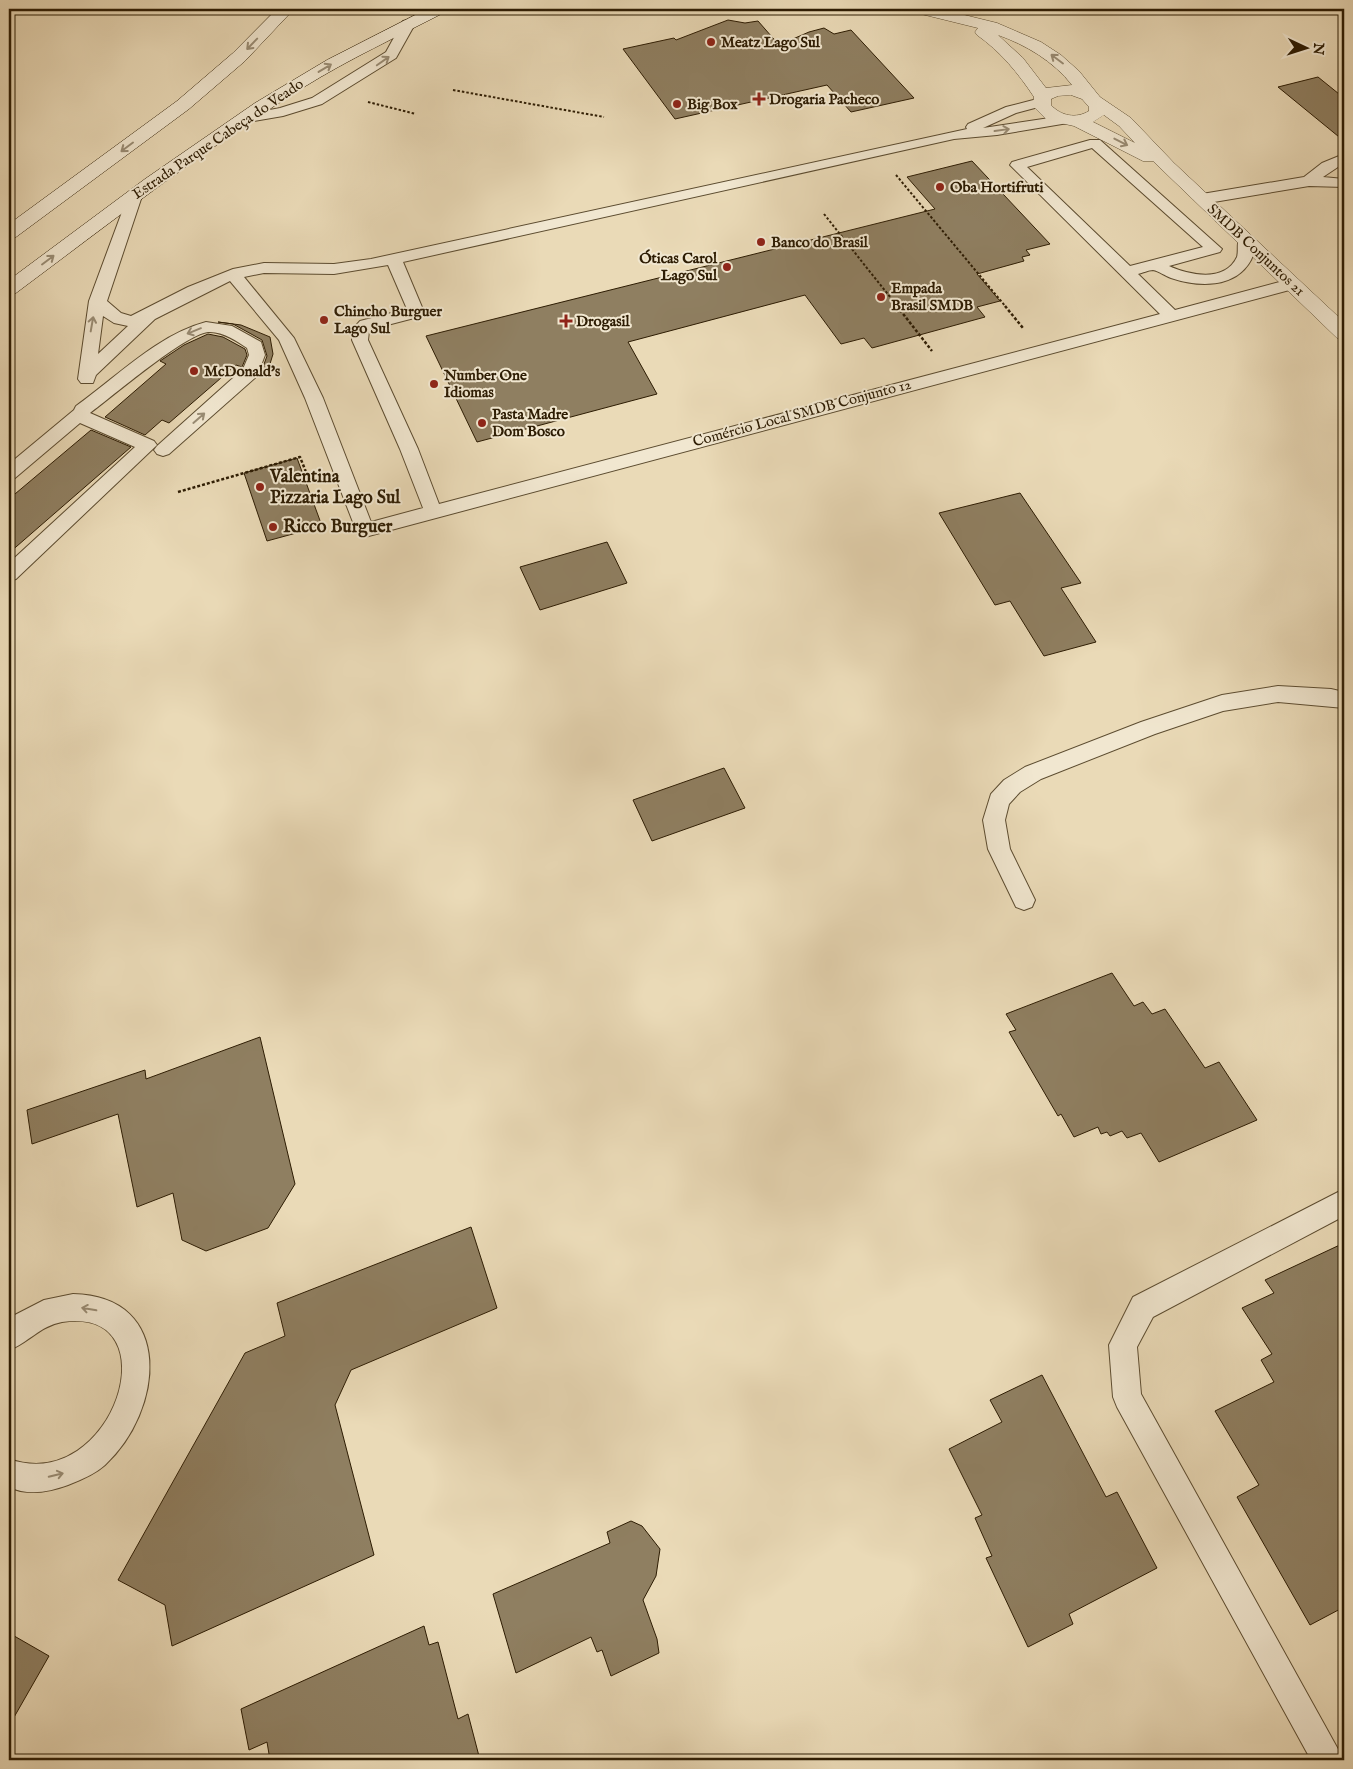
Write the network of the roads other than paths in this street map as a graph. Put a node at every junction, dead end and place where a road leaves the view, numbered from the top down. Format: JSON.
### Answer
{"nodes":[{"id":1,"x":286,"y":9,"type":"edge"},
{"id":2,"x":439,"y":9,"type":"edge"},
{"id":3,"x":919,"y":9,"type":"edge"},
{"id":4,"x":958,"y":18,"type":"junction"},
{"id":5,"x":408,"y":24,"type":"junction"},
{"id":6,"x":1092,"y":99,"type":"junction"},
{"id":7,"x":1042,"y":100,"type":"junction"},
{"id":8,"x":243,"y":119,"type":"junction"},
{"id":9,"x":1070,"y":120,"type":"junction"},
{"id":10,"x":954,"y":135,"type":"junction"},
{"id":11,"x":1344,"y":158,"type":"edge"},
{"id":12,"x":1168,"y":167,"type":"junction"},
{"id":13,"x":1309,"y":181,"type":"junction"},
{"id":14,"x":1344,"y":183,"type":"edge"},
{"id":15,"x":134,"y":196,"type":"junction"},
{"id":16,"x":1202,"y":199,"type":"junction"},
{"id":17,"x":9,"y":233,"type":"edge"},
{"id":18,"x":1246,"y":241,"type":"junction"},
{"id":19,"x":393,"y":258,"type":"junction"},
{"id":20,"x":1155,"y":265,"type":"junction"},
{"id":21,"x":1127,"y":272,"type":"junction"},
{"id":22,"x":233,"y":274,"type":"junction"},
{"id":23,"x":1292,"y":284,"type":"junction"},
{"id":24,"x":9,"y":289,"type":"edge"},
{"id":25,"x":97,"y":301,"type":"junction"},
{"id":26,"x":154,"y":312,"type":"junction"},
{"id":27,"x":1171,"y":315,"type":"junction"},
{"id":28,"x":1344,"y":333,"type":"edge"},
{"id":29,"x":88,"y":373,"type":"junction"},
{"id":30,"x":80,"y":413,"type":"junction"},
{"id":31,"x":163,"y":450,"type":"dead end"},
{"id":32,"x":9,"y":474,"type":"edge"},
{"id":33,"x":433,"y":511,"type":"junction"},
{"id":34,"x":9,"y":574,"type":"edge"},
{"id":35,"x":1344,"y":700,"type":"edge"},
{"id":36,"x":1024,"y":900,"type":"dead end"},
{"id":37,"x":1344,"y":1202,"type":"edge"},
{"id":38,"x":9,"y":1336,"type":"edge"},
{"id":39,"x":9,"y":1473,"type":"edge"},
{"id":40,"x":1328,"y":1760,"type":"edge"}],
"edges":[{"from":1,"to":17,"type":"street","one_way":true},
{"from":2,"to":5,"type":"street","name":"Estrada Parque Cabeça do Veado"},
{"from":3,"to":4,"type":"street","name":"SMDB Conjuntos 21"},
{"from":6,"to":4,"type":"street","name":"SMDB Conjuntos 21","one_way":true},
{"from":4,"to":7,"type":"street"},
{"from":8,"to":5,"type":"street","name":"Estrada Parque Cabeça do Veado","one_way":true},
{"from":8,"to":5,"type":"lane","one_way":true},
{"from":6,"to":7,"type":"street"},
{"from":6,"to":9,"type":"street"},
{"from":6,"to":12,"type":"street","name":"SMDB Conjuntos 21"},
{"from":7,"to":9,"type":"street","name":"SMDB Conjuntos 21"},
{"from":7,"to":10,"type":"lane"},
{"from":8,"to":15,"type":"street","name":"Estrada Parque Cabeça do Veado"},
{"from":10,"to":9,"type":"lane","one_way":true},
{"from":9,"to":12,"type":"street","name":"SMDB Conjuntos 21","one_way":true},
{"from":10,"to":19,"type":"lane"},
{"from":11,"to":13,"type":"lane"},
{"from":12,"to":16,"type":"street","name":"SMDB Conjuntos 21"},
{"from":13,"to":14,"type":"lane"},
{"from":13,"to":16,"type":"lane"},
{"from":24,"to":15,"type":"street","name":"Estrada Parque Cabeça do Veado","one_way":true},
{"from":15,"to":25,"type":"lane"},
{"from":16,"to":18,"type":"street","name":"SMDB Conjuntos 21"},
{"from":18,"to":20,"type":"lane"},
{"from":18,"to":23,"type":"street","name":"SMDB Conjuntos 21"},
{"from":19,"to":22,"type":"lane"},
{"from":19,"to":33,"type":"lane"},
{"from":20,"to":21,"type":"lane"},
{"from":20,"to":21,"type":"lane"},
{"from":21,"to":27,"type":"lane"},
{"from":22,"to":26,"type":"lane"},
{"from":22,"to":33,"type":"lane","name":"Comércio Local SMDB Conjunto 12"},
{"from":23,"to":27,"type":"lane","name":"Comércio Local SMDB Conjunto 12"},
{"from":23,"to":28,"type":"street","name":"SMDB Conjuntos 21"},
{"from":25,"to":26,"type":"lane"},
{"from":29,"to":25,"type":"lane","one_way":true},
{"from":26,"to":29,"type":"lane"},
{"from":27,"to":33,"type":"lane","name":"Comércio Local SMDB Conjunto 12"},
{"from":29,"to":30,"type":"lane"},
{"from":31,"to":30,"type":"lane","one_way":true},
{"from":30,"to":32,"type":"lane"},
{"from":30,"to":34,"type":"lane"},
{"from":35,"to":36,"type":"lane"},
{"from":37,"to":40,"type":"lane"},
{"from":39,"to":38,"type":"lane","one_way":true}]}
